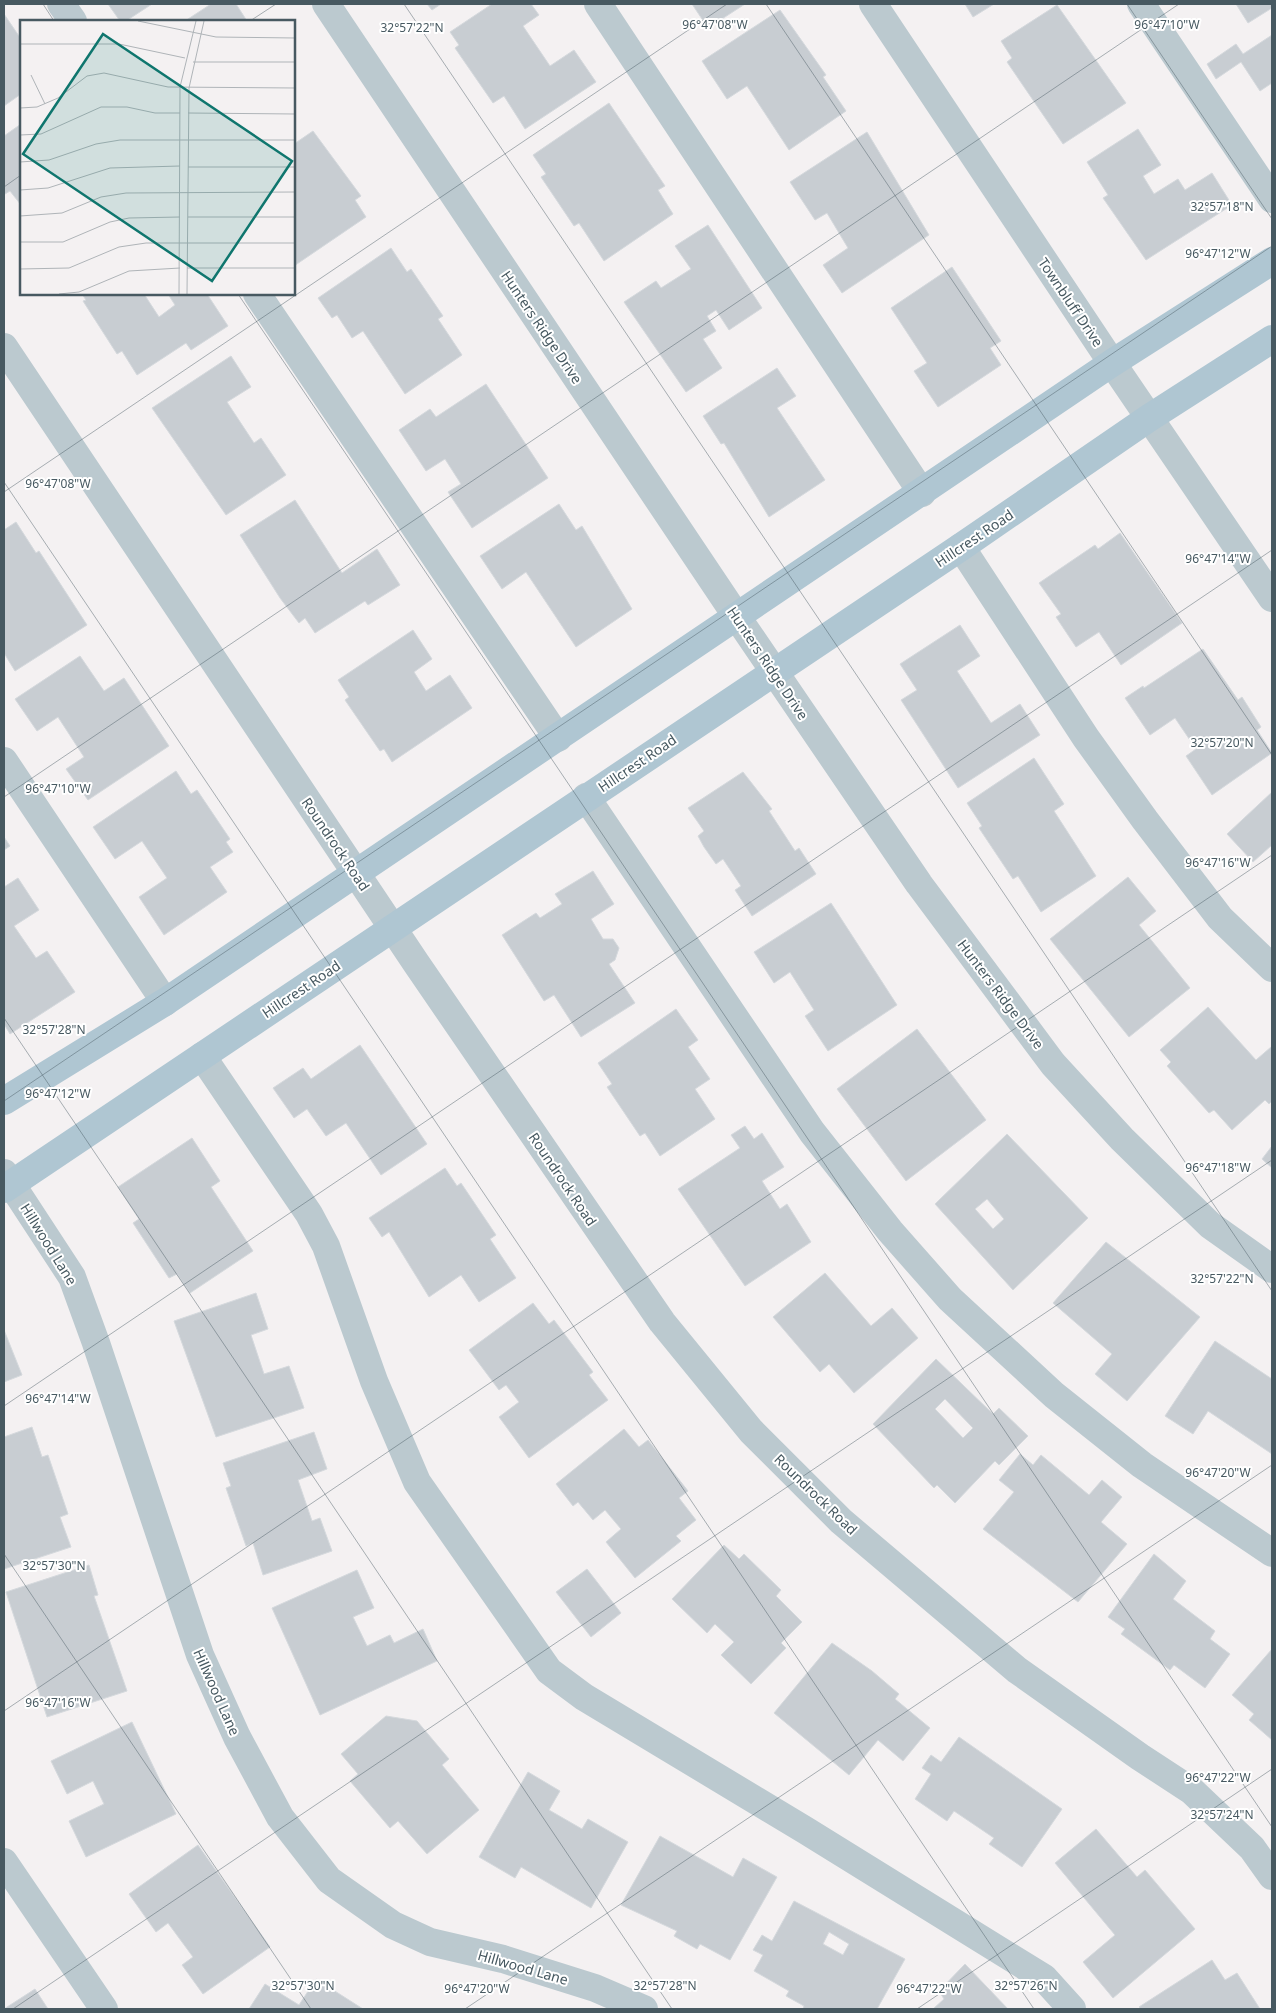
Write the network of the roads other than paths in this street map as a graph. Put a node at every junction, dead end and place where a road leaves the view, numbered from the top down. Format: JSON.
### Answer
{"nodes":[{"id":1,"x":61,"y":4,"type":"edge"},
{"id":2,"x":326,"y":4,"type":"edge"},
{"id":3,"x":598,"y":4,"type":"edge"},
{"id":4,"x":872,"y":4,"type":"edge"},
{"id":5,"x":1141,"y":4,"type":"edge"},
{"id":6,"x":72,"y":20,"type":"edge"},
{"id":7,"x":1272,"y":199,"type":"edge"},
{"id":8,"x":1272,"y":260,"type":"edge"},
{"id":9,"x":258,"y":295,"type":"edge"},
{"id":10,"x":1272,"y":338,"type":"edge"},
{"id":11,"x":4,"y":347,"type":"edge"},
{"id":12,"x":1112,"y":363,"type":"junction"},
{"id":13,"x":1149,"y":418,"type":"junction"},
{"id":14,"x":922,"y":492,"type":"junction"},
{"id":15,"x":961,"y":548,"type":"junction"},
{"id":16,"x":1272,"y":598,"type":"edge"},
{"id":17,"x":737,"y":617,"type":"junction"},
{"id":18,"x":774,"y":671,"type":"junction"},
{"id":19,"x":558,"y":738,"type":"junction"},
{"id":20,"x":4,"y":762,"type":"edge"},
{"id":21,"x":586,"y":797,"type":"junction"},
{"id":22,"x":356,"y":874,"type":"junction"},
{"id":23,"x":392,"y":928,"type":"junction"},
{"id":24,"x":1272,"y":968,"type":"edge"},
{"id":25,"x":165,"y":1002,"type":"junction"},
{"id":26,"x":202,"y":1056,"type":"junction"},
{"id":27,"x":4,"y":1101,"type":"edge"},
{"id":28,"x":6,"y":1182,"type":"edge"},
{"id":29,"x":1272,"y":1269,"type":"edge"},
{"id":30,"x":1272,"y":1553,"type":"edge"},
{"id":31,"x":4,"y":1862,"type":"edge"},
{"id":32,"x":1272,"y":1876,"type":"edge"},
{"id":33,"x":104,"y":2009,"type":"edge"},
{"id":34,"x":644,"y":2009,"type":"edge"},
{"id":35,"x":1072,"y":2009,"type":"edge"}],
"edges":[{"from":1,"to":6,"type":"street"},
{"from":2,"to":17,"type":"street","name":"Hunters Ridge Drive"},
{"from":3,"to":14,"type":"street"},
{"from":4,"to":12,"type":"street","name":"Townbluff Drive"},
{"from":5,"to":7,"type":"street"},
{"from":8,"to":12,"type":"main road"},
{"from":9,"to":19,"type":"street"},
{"from":10,"to":13,"type":"main road","name":"Hillcrest Road"},
{"from":11,"to":22,"type":"street","name":"Roundrock Road"},
{"from":12,"to":13,"type":"street","name":"Townbluff Drive"},
{"from":12,"to":14,"type":"main road"},
{"from":13,"to":15,"type":"main road","name":"Hillcrest Road"},
{"from":13,"to":16,"type":"street","name":"Townbluff Drive"},
{"from":14,"to":17,"type":"main road"},
{"from":15,"to":18,"type":"main road","name":"Hillcrest Road"},
{"from":15,"to":24,"type":"street"},
{"from":17,"to":18,"type":"street","name":"Hunters Ridge Drive"},
{"from":17,"to":19,"type":"main road"},
{"from":18,"to":21,"type":"main road","name":"Hillcrest Road"},
{"from":18,"to":29,"type":"street","name":"Hunters Ridge Drive"},
{"from":19,"to":22,"type":"main road"},
{"from":20,"to":25,"type":"street"},
{"from":21,"to":23,"type":"main road","name":"Hillcrest Road"},
{"from":21,"to":30,"type":"street"},
{"from":22,"to":23,"type":"street","name":"Roundrock Road"},
{"from":22,"to":25,"type":"main road"},
{"from":23,"to":26,"type":"main road","name":"Hillcrest Road"},
{"from":23,"to":32,"type":"street","name":"Roundrock Road"},
{"from":25,"to":27,"type":"main road"},
{"from":26,"to":28,"type":"main road","name":"Hillcrest Road"},
{"from":26,"to":35,"type":"street"},
{"from":28,"to":34,"type":"street","name":"Hillwood Lane"},
{"from":31,"to":33,"type":"street"}]}
